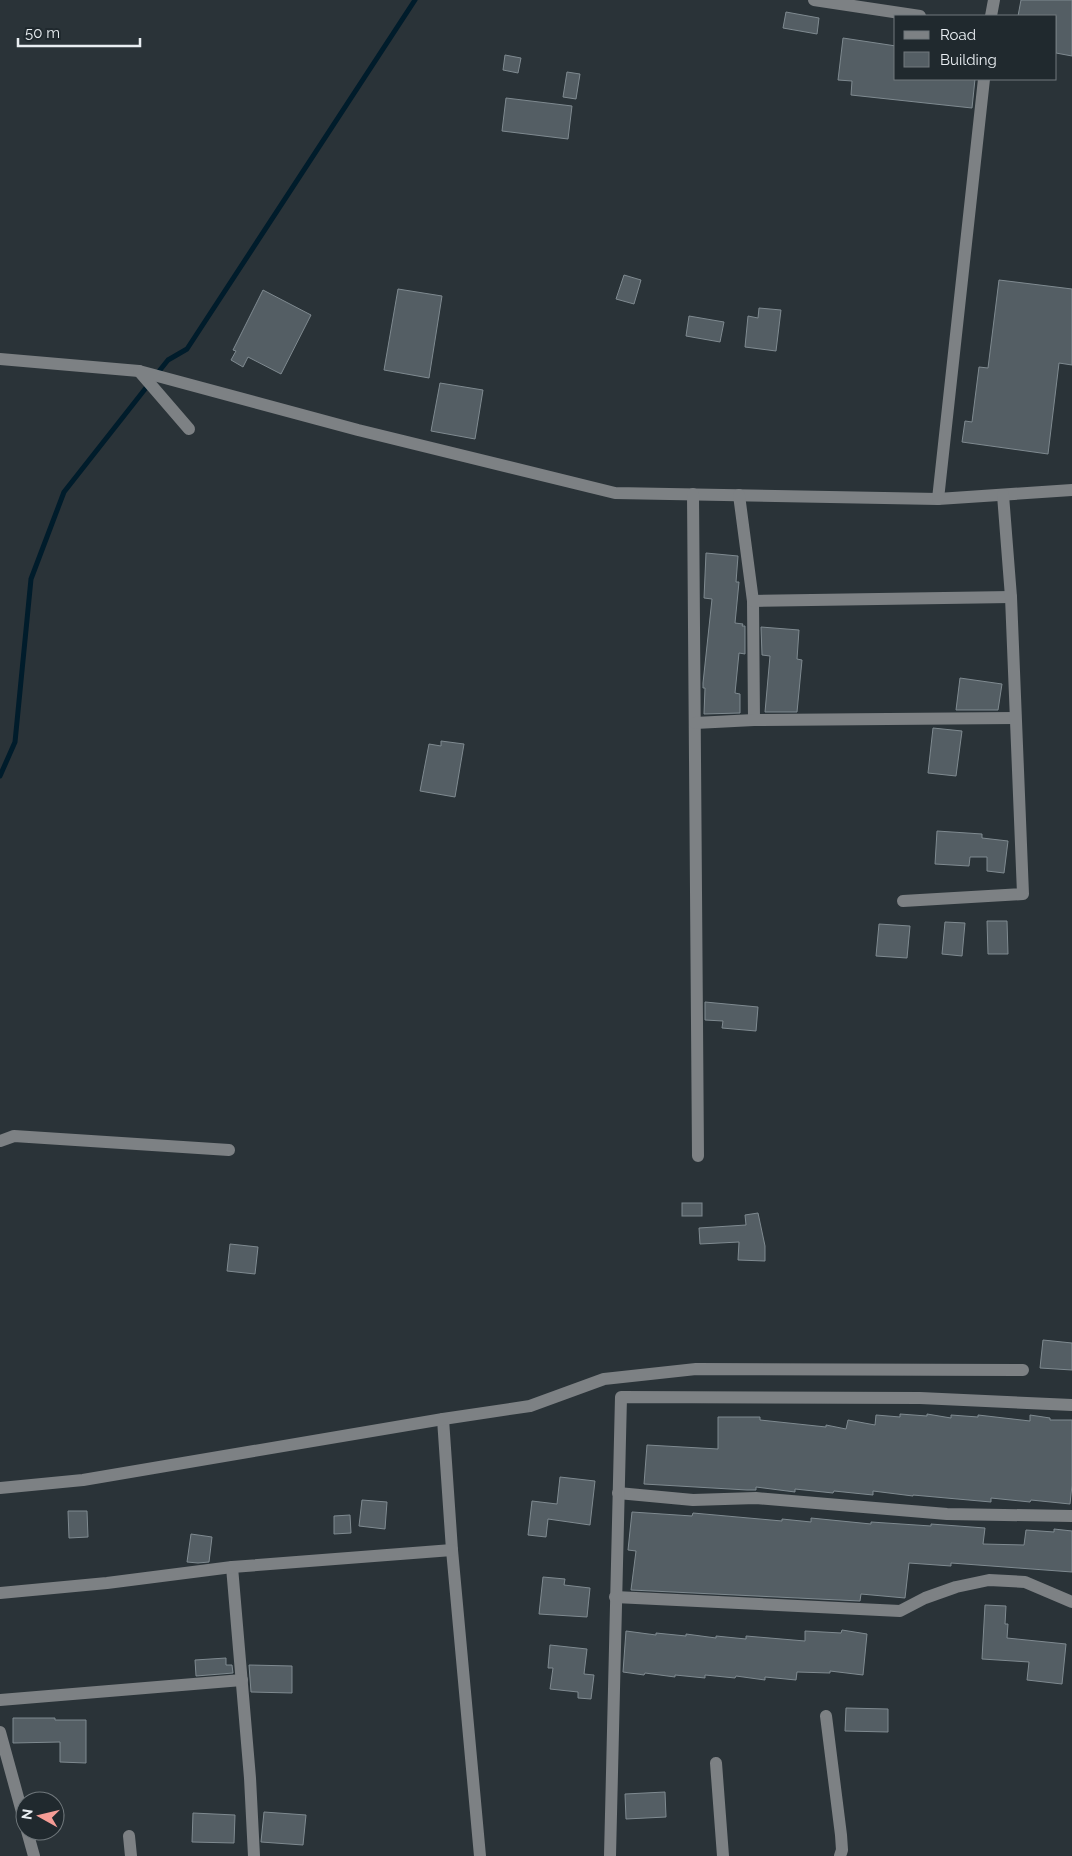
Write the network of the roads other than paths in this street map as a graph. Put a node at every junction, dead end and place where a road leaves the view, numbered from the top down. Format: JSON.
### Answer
{"nodes":[{"id":1,"x":814,"y":0,"type":"edge"},
{"id":2,"x":994,"y":0,"type":"edge"},
{"id":3,"x":913,"y":15,"type":"edge"},
{"id":4,"x":991,"y":15,"type":"edge"},
{"id":5,"x":984,"y":80,"type":"edge"},
{"id":6,"x":0,"y":359,"type":"edge"},
{"id":7,"x":140,"y":371,"type":"junction"},
{"id":8,"x":189,"y":429,"type":"dead end"},
{"id":9,"x":1072,"y":490,"type":"edge"},
{"id":10,"x":693,"y":494,"type":"junction"},
{"id":11,"x":739,"y":495,"type":"junction"},
{"id":12,"x":1002,"y":495,"type":"junction"},
{"id":13,"x":938,"y":499,"type":"junction"},
{"id":14,"x":1011,"y":597,"type":"junction"},
{"id":15,"x":753,"y":601,"type":"junction"},
{"id":16,"x":1015,"y":718,"type":"junction"},
{"id":17,"x":754,"y":720,"type":"junction"},
{"id":18,"x":695,"y":723,"type":"junction"},
{"id":19,"x":903,"y":901,"type":"dead end"},
{"id":20,"x":0,"y":1141,"type":"edge"},
{"id":21,"x":229,"y":1150,"type":"dead end"},
{"id":22,"x":698,"y":1156,"type":"dead end"},
{"id":23,"x":1023,"y":1370,"type":"dead end"},
{"id":24,"x":1072,"y":1405,"type":"edge"},
{"id":25,"x":443,"y":1419,"type":"junction"},
{"id":26,"x":0,"y":1488,"type":"edge"},
{"id":27,"x":618,"y":1493,"type":"junction"},
{"id":28,"x":1072,"y":1516,"type":"edge"},
{"id":29,"x":452,"y":1550,"type":"junction"},
{"id":30,"x":232,"y":1567,"type":"junction"},
{"id":31,"x":0,"y":1593,"type":"edge"},
{"id":32,"x":615,"y":1597,"type":"junction"},
{"id":33,"x":1072,"y":1602,"type":"edge"},
{"id":34,"x":242,"y":1680,"type":"junction"},
{"id":35,"x":0,"y":1700,"type":"edge"},
{"id":36,"x":826,"y":1716,"type":"dead end"},
{"id":37,"x":0,"y":1732,"type":"edge"},
{"id":38,"x":716,"y":1763,"type":"dead end"},
{"id":39,"x":16,"y":1791,"type":"edge"},
{"id":40,"x":129,"y":1836,"type":"dead end"},
{"id":41,"x":30,"y":1841,"type":"edge"},
{"id":42,"x":34,"y":1856,"type":"edge"},
{"id":43,"x":131,"y":1856,"type":"edge"},
{"id":44,"x":254,"y":1856,"type":"edge"},
{"id":45,"x":480,"y":1856,"type":"edge"},
{"id":46,"x":610,"y":1856,"type":"edge"},
{"id":47,"x":723,"y":1856,"type":"edge"},
{"id":48,"x":840,"y":1856,"type":"edge"}],
"edges":[{"from":1,"to":3,"type":"street"},
{"from":2,"to":4,"type":"street"},
{"from":5,"to":13,"type":"street"},
{"from":6,"to":7,"type":"street"},
{"from":7,"to":8,"type":"street"},
{"from":7,"to":10,"type":"street"},
{"from":9,"to":12,"type":"street"},
{"from":10,"to":11,"type":"street"},
{"from":10,"to":18,"type":"street"},
{"from":11,"to":13,"type":"street"},
{"from":11,"to":15,"type":"street"},
{"from":12,"to":13,"type":"street"},
{"from":12,"to":14,"type":"street"},
{"from":14,"to":15,"type":"street"},
{"from":14,"to":16,"type":"street"},
{"from":15,"to":17,"type":"street"},
{"from":16,"to":17,"type":"street"},
{"from":16,"to":19,"type":"street"},
{"from":17,"to":18,"type":"street"},
{"from":18,"to":22,"type":"street"},
{"from":20,"to":21,"type":"street"},
{"from":23,"to":25,"type":"street"},
{"from":24,"to":27,"type":"street"},
{"from":25,"to":26,"type":"street"},
{"from":25,"to":29,"type":"street"},
{"from":27,"to":28,"type":"street"},
{"from":27,"to":32,"type":"street"},
{"from":29,"to":30,"type":"street"},
{"from":29,"to":45,"type":"street"},
{"from":30,"to":31,"type":"street"},
{"from":30,"to":34,"type":"street"},
{"from":32,"to":33,"type":"street"},
{"from":32,"to":46,"type":"street"},
{"from":34,"to":35,"type":"street"},
{"from":34,"to":44,"type":"street"},
{"from":36,"to":48,"type":"street"},
{"from":37,"to":39,"type":"street"},
{"from":38,"to":47,"type":"street"},
{"from":40,"to":43,"type":"street"},
{"from":41,"to":42,"type":"street"}]}
